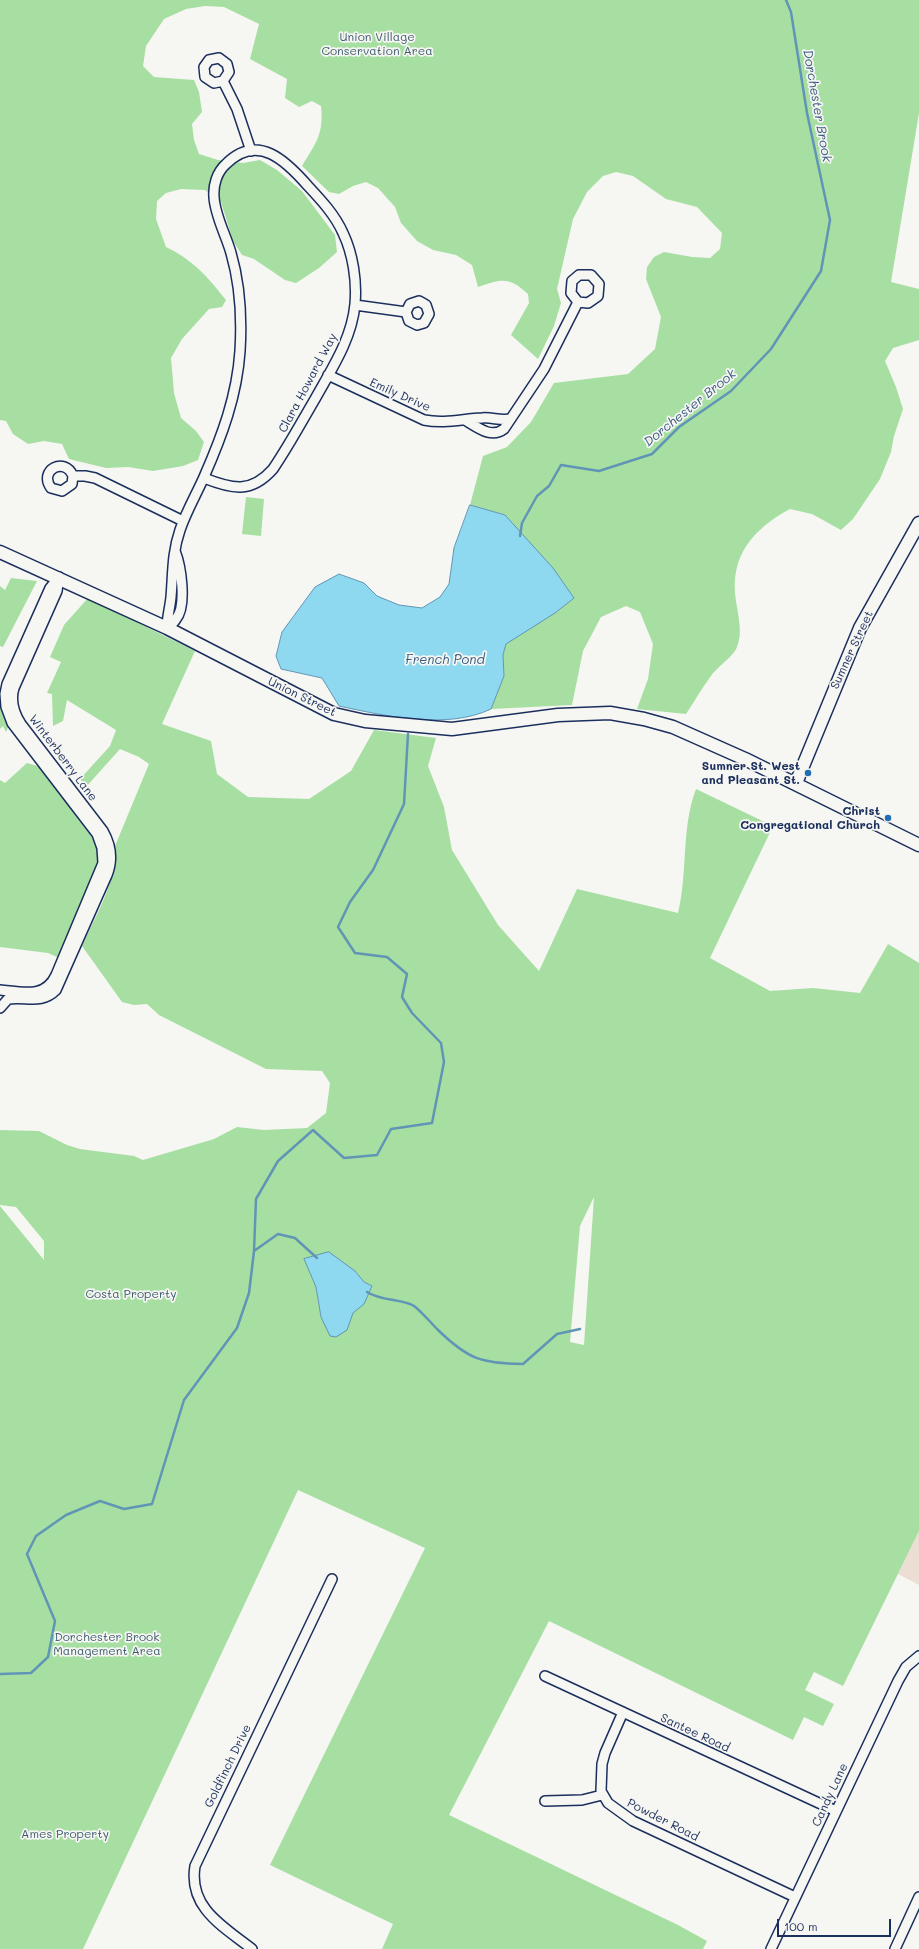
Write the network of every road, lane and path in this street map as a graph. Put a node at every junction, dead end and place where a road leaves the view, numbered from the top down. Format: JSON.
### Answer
{"nodes":[{"id":1,"x":224,"y":81,"type":"dead end"},
{"id":2,"x":251,"y":151,"type":"junction"},
{"id":3,"x":578,"y":302,"type":"dead end"},
{"id":4,"x":355,"y":306,"type":"junction"},
{"id":5,"x":406,"y":312,"type":"dead end"},
{"id":6,"x":328,"y":375,"type":"junction"},
{"id":7,"x":510,"y":419,"type":"junction"},
{"id":8,"x":465,"y":420,"type":"junction"},
{"id":9,"x":73,"y":476,"type":"dead end"},
{"id":10,"x":204,"y":478,"type":"junction"},
{"id":11,"x":183,"y":521,"type":"junction"},
{"id":12,"x":919,"y":523,"type":"edge"},
{"id":13,"x":0,"y":552,"type":"edge"},
{"id":14,"x":59,"y":577,"type":"junction"},
{"id":15,"x":167,"y":628,"type":"junction"},
{"id":16,"x":796,"y":783,"type":"junction"},
{"id":17,"x":63,"y":784,"type":"junction"},
{"id":18,"x":919,"y":845,"type":"edge"},
{"id":19,"x":0,"y":990,"type":"edge"},
{"id":20,"x":2,"y":1001,"type":"edge"},
{"id":21,"x":332,"y":1579,"type":"dead end"},
{"id":22,"x":919,"y":1656,"type":"edge"},
{"id":23,"x":545,"y":1676,"type":"dead end"},
{"id":24,"x":623,"y":1712,"type":"junction"},
{"id":25,"x":602,"y":1796,"type":"junction"},
{"id":26,"x":545,"y":1801,"type":"dead end"},
{"id":27,"x":836,"y":1812,"type":"junction"},
{"id":28,"x":796,"y":1897,"type":"junction"},
{"id":29,"x":919,"y":1897,"type":"edge"},
{"id":30,"x":252,"y":1949,"type":"edge"},
{"id":31,"x":771,"y":1949,"type":"edge"},
{"id":32,"x":895,"y":1949,"type":"edge"}],
"edges":[{"from":1,"to":2,"type":"street"},
{"from":2,"to":4,"type":"street","name":"Clara Howard Way"},
{"from":2,"to":10,"type":"street","name":"Clara Howard Way"},
{"from":3,"to":7,"type":"street"},
{"from":4,"to":5,"type":"street"},
{"from":4,"to":6,"type":"street","name":"Clara Howard Way"},
{"from":6,"to":8,"type":"street","name":"Emily Drive"},
{"from":6,"to":10,"type":"street","name":"Clara Howard Way"},
{"from":7,"to":8,"type":"street","name":"Emily Drive"},
{"from":7,"to":8,"type":"street"},
{"from":9,"to":11,"type":"street"},
{"from":10,"to":11,"type":"street","name":"Clara Howard Way"},
{"from":11,"to":15,"type":"street","name":"Clara Howard Way"},
{"from":12,"to":16,"type":"main road","name":"Sumner Street"},
{"from":13,"to":14,"type":"main road","name":"Union Street"},
{"from":14,"to":15,"type":"main road","name":"Union Street"},
{"from":14,"to":17,"type":"street","name":"Winterberry Lane"},
{"from":15,"to":16,"type":"main road","name":"Union Street"},
{"from":16,"to":18,"type":"main road","name":"Union Street"},
{"from":17,"to":19,"type":"street","name":"Winterberry Lane"},
{"from":17,"to":20,"type":"street","name":"Winterberry Lane"},
{"from":21,"to":30,"type":"street","name":"Goldfinch Drive"},
{"from":22,"to":27,"type":"street","name":"Candy Lane"},
{"from":23,"to":24,"type":"street","name":"Santee Road"},
{"from":24,"to":25,"type":"street"},
{"from":24,"to":27,"type":"street","name":"Santee Road"},
{"from":25,"to":26,"type":"street"},
{"from":25,"to":28,"type":"street","name":"Powder Road"},
{"from":27,"to":28,"type":"street","name":"Candy Lane"},
{"from":28,"to":31,"type":"street","name":"Candy Lane"},
{"from":29,"to":32,"type":"street"}]}
